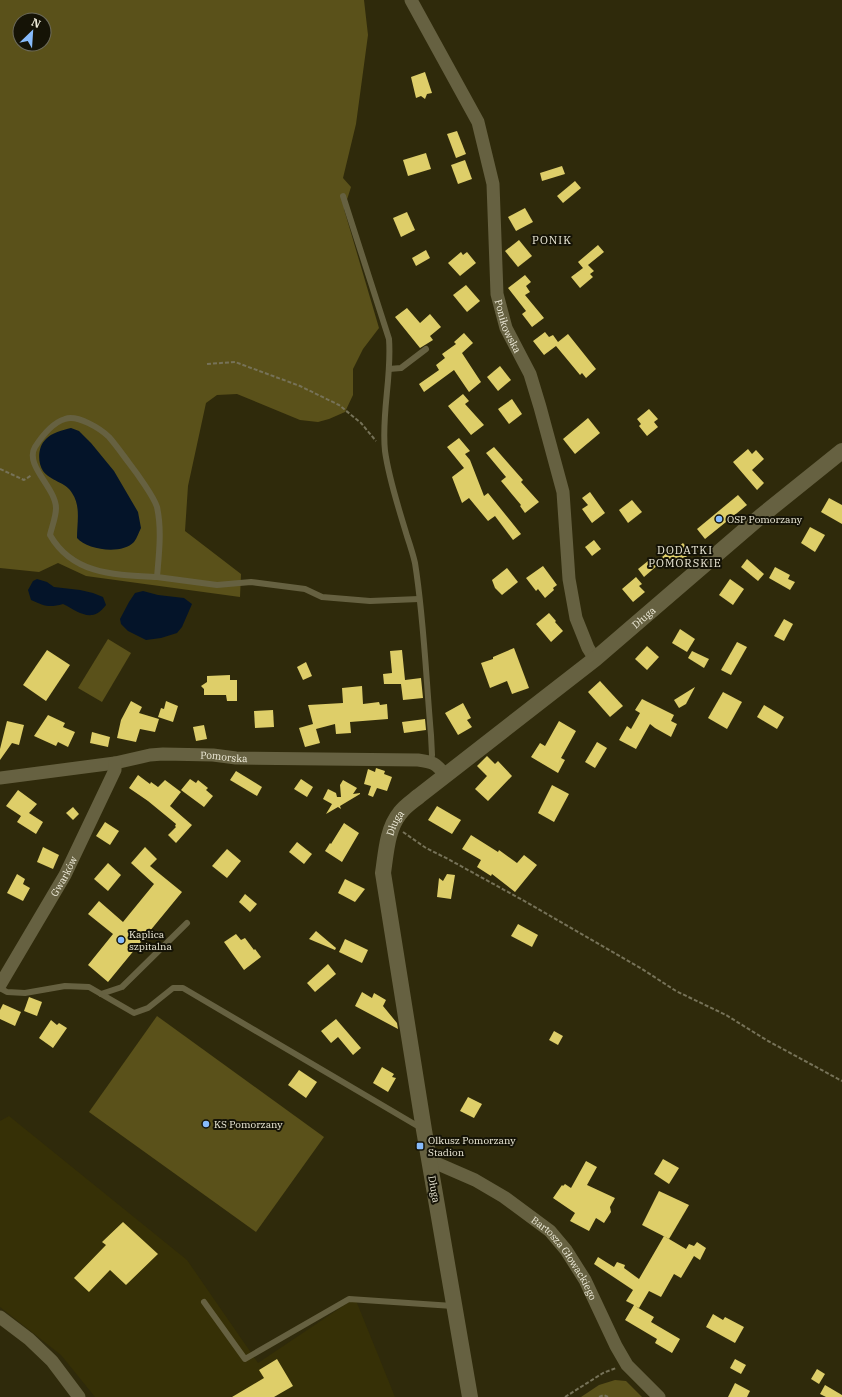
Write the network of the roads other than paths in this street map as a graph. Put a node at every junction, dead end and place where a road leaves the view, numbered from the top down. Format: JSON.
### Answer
{"nodes":[{"id":1,"x":410,"y":0,"type":"edge"},
{"id":2,"x":342,"y":196,"type":"dead end"},
{"id":3,"x":426,"y":349,"type":"dead end"},
{"id":4,"x":389,"y":369,"type":"junction"},
{"id":5,"x":842,"y":451,"type":"edge"},
{"id":6,"x":157,"y":577,"type":"junction"},
{"id":7,"x":419,"y":599,"type":"junction"},
{"id":8,"x":595,"y":659,"type":"junction"},
{"id":9,"x":431,"y":761,"type":"junction"},
{"id":10,"x":115,"y":763,"type":"junction"},
{"id":11,"x":445,"y":775,"type":"junction"},
{"id":12,"x":0,"y":778,"type":"edge"},
{"id":13,"x":187,"y":922,"type":"dead end"},
{"id":14,"x":0,"y":986,"type":"edge"},
{"id":15,"x":101,"y":994,"type":"junction"},
{"id":16,"x":424,"y":1130,"type":"junction"},
{"id":17,"x":430,"y":1160,"type":"junction"},
{"id":18,"x":204,"y":1302,"type":"dead end"},
{"id":19,"x":454,"y":1306,"type":"junction"},
{"id":20,"x":0,"y":1317,"type":"edge"},
{"id":21,"x":79,"y":1397,"type":"edge"},
{"id":22,"x":470,"y":1397,"type":"edge"},
{"id":23,"x":658,"y":1397,"type":"edge"}],
"edges":[{"from":1,"to":8,"type":"street","name":"Ponikowska"},
{"from":2,"to":4,"type":"lane"},
{"from":3,"to":4,"type":"lane"},
{"from":4,"to":7,"type":"lane"},
{"from":5,"to":8,"type":"street","name":"Długa"},
{"from":6,"to":6,"type":"lane"},
{"from":6,"to":7,"type":"lane"},
{"from":7,"to":9,"type":"lane"},
{"from":8,"to":11,"type":"street","name":"Długa"},
{"from":9,"to":10,"type":"street","name":"Pomorska"},
{"from":9,"to":11,"type":"street"},
{"from":10,"to":12,"type":"street","name":"Pomorska"},
{"from":10,"to":14,"type":"street","name":"Gwarków"},
{"from":11,"to":16,"type":"street","name":"Długa"},
{"from":13,"to":15,"type":"lane"},
{"from":14,"to":15,"type":"lane"},
{"from":15,"to":16,"type":"lane"},
{"from":16,"to":17,"type":"street","name":"Długa"},
{"from":17,"to":19,"type":"street","name":"Długa"},
{"from":17,"to":23,"type":"street","name":"Bartosza Głowackiego"},
{"from":18,"to":19,"type":"lane"},
{"from":19,"to":22,"type":"street","name":"Długa"},
{"from":20,"to":21,"type":"street"}]}
